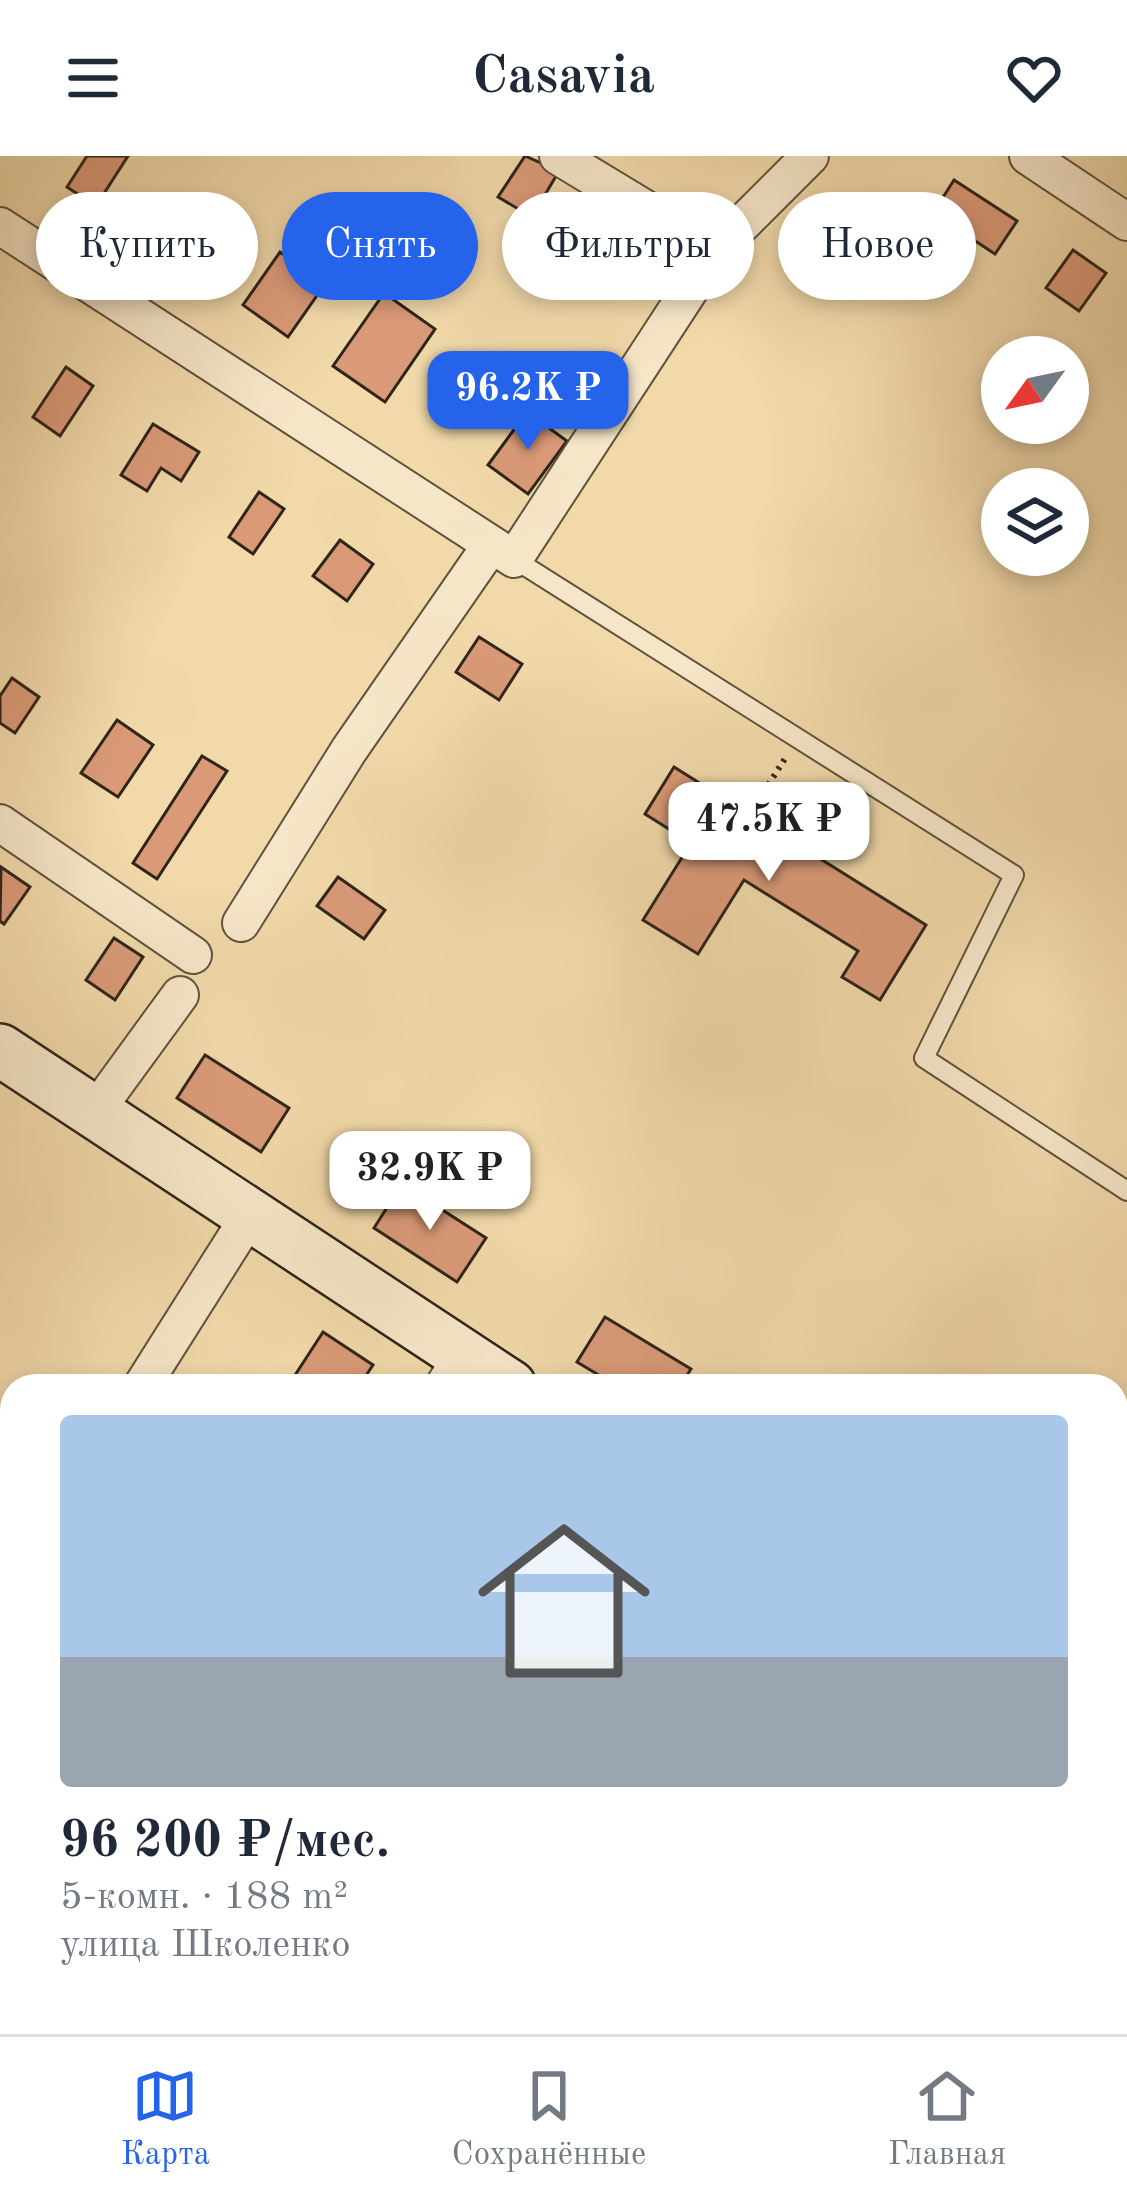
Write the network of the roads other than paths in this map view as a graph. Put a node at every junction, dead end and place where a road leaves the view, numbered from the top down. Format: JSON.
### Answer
{"nodes":[{"id":1,"x":558,"y":156,"type":"edge"},
{"id":2,"x":810,"y":156,"type":"edge"},
{"id":3,"x":1028,"y":156,"type":"edge"},
{"id":4,"x":618,"y":192,"type":"edge"},
{"id":5,"x":754,"y":213,"type":"edge"},
{"id":6,"x":1127,"y":222,"type":"edge"},
{"id":7,"x":0,"y":226,"type":"edge"},
{"id":8,"x":681,"y":300,"type":"edge"},
{"id":9,"x":502,"y":552,"type":"junction"},
{"id":10,"x":0,"y":823,"type":"edge"},
{"id":11,"x":242,"y":922,"type":"dead end"},
{"id":12,"x":193,"y":955,"type":"dead end"},
{"id":13,"x":180,"y":995,"type":"dead end"},
{"id":14,"x":0,"y":1051,"type":"edge"},
{"id":15,"x":94,"y":1113,"type":"junction"},
{"id":16,"x":1127,"y":1192,"type":"edge"},
{"id":17,"x":250,"y":1215,"type":"junction"},
{"id":18,"x":445,"y":1368,"type":"edge"},
{"id":19,"x":150,"y":1374,"type":"edge"}],
"edges":[{"from":1,"to":4,"type":"street"},
{"from":2,"to":5,"type":"street"},
{"from":3,"to":6,"type":"street"},
{"from":7,"to":9,"type":"street"},
{"from":8,"to":9,"type":"street"},
{"from":9,"to":11,"type":"street"},
{"from":9,"to":16,"type":"lane"},
{"from":10,"to":12,"type":"street"},
{"from":13,"to":15,"type":"street"},
{"from":14,"to":15,"type":"street"},
{"from":15,"to":17,"type":"street"},
{"from":17,"to":18,"type":"street"},
{"from":17,"to":19,"type":"street"}]}
